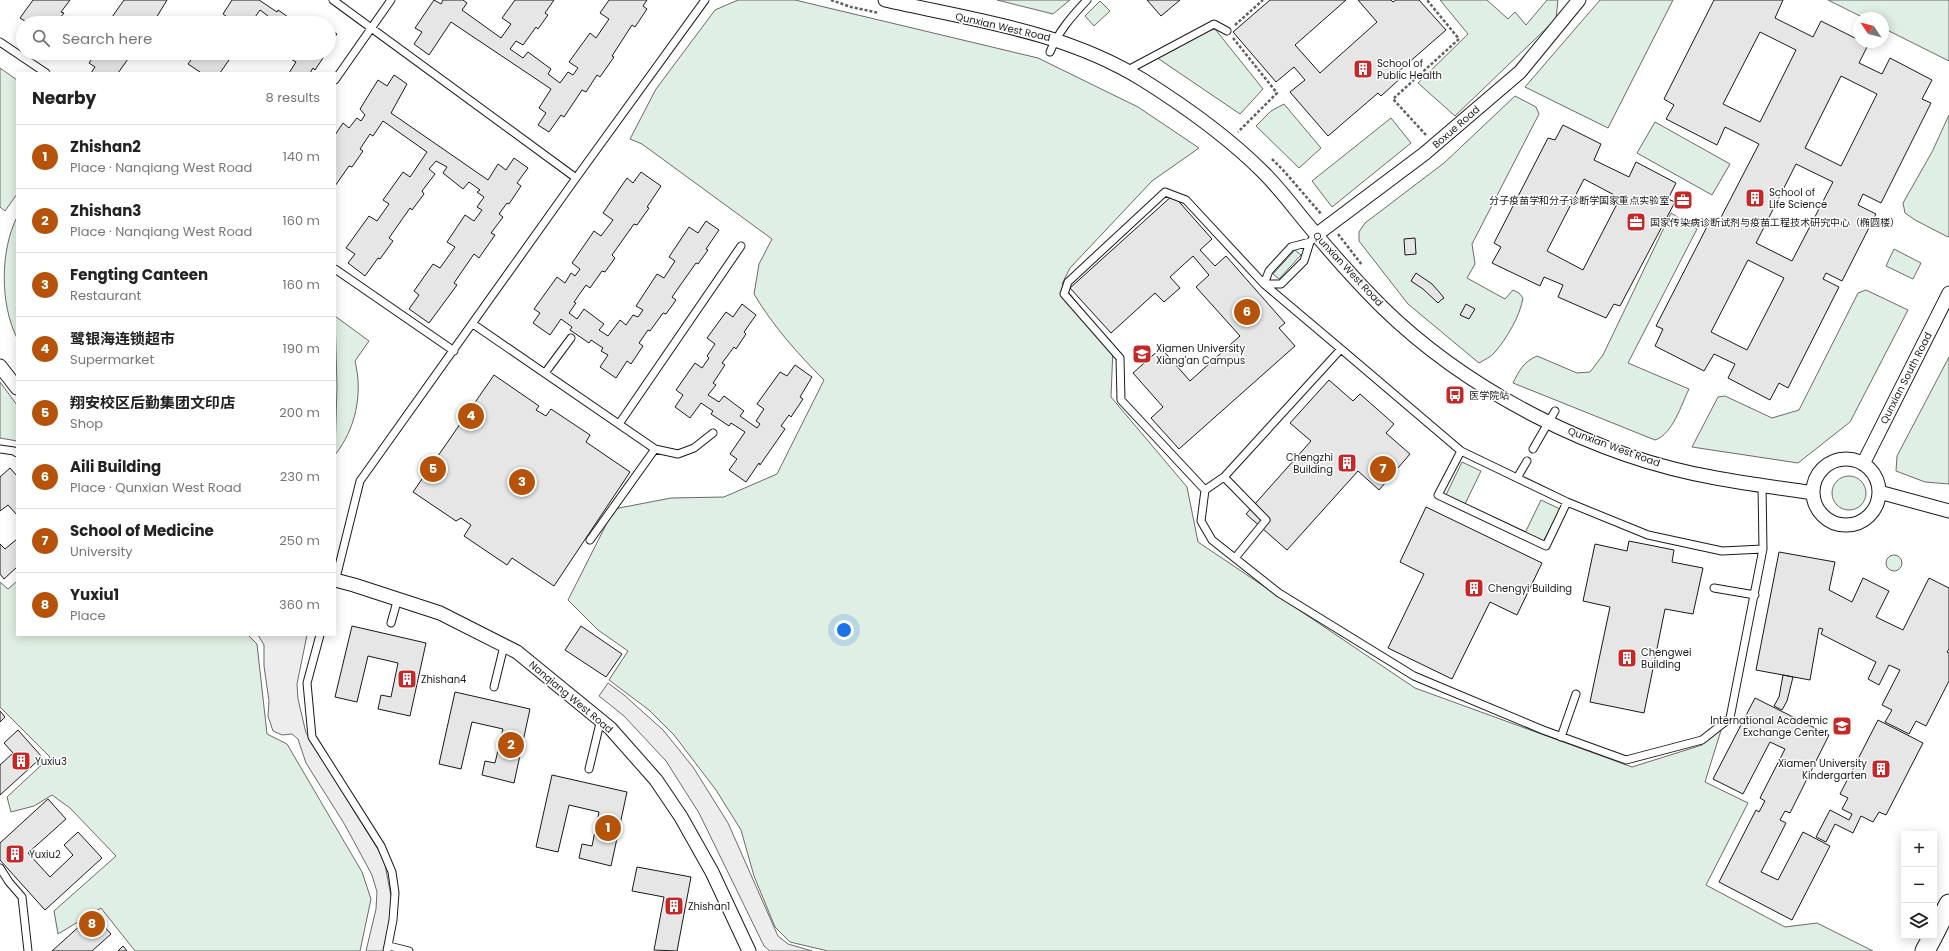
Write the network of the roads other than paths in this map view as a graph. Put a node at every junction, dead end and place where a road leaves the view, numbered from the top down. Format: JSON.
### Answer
{"nodes":[{"id":1,"x":333,"y":0,"type":"edge"},
{"id":2,"x":390,"y":0,"type":"edge"},
{"id":3,"x":705,"y":0,"type":"edge"},
{"id":4,"x":884,"y":0,"type":"edge"},
{"id":5,"x":1087,"y":0,"type":"edge"},
{"id":6,"x":1579,"y":0,"type":"edge"},
{"id":7,"x":371,"y":28,"type":"junction"},
{"id":8,"x":1227,"y":31,"type":"road end"},
{"id":9,"x":1055,"y":39,"type":"junction"},
{"id":10,"x":0,"y":42,"type":"edge"},
{"id":11,"x":1050,"y":52,"type":"dead end"},
{"id":12,"x":16,"y":53,"type":"edge"},
{"id":13,"x":27,"y":60,"type":"edge"},
{"id":14,"x":1126,"y":71,"type":"junction"},
{"id":15,"x":45,"y":72,"type":"edge"},
{"id":16,"x":336,"y":79,"type":"edge"},
{"id":17,"x":576,"y":178,"type":"junction"},
{"id":18,"x":1313,"y":239,"type":"junction"},
{"id":19,"x":741,"y":246,"type":"dead end"},
{"id":20,"x":336,"y":270,"type":"edge"},
{"id":21,"x":1264,"y":284,"type":"junction"},
{"id":22,"x":1949,"y":292,"type":"edge"},
{"id":23,"x":473,"y":324,"type":"junction"},
{"id":24,"x":571,"y":338,"type":"dead end"},
{"id":25,"x":1341,"y":349,"type":"junction"},
{"id":26,"x":454,"y":351,"type":"junction"},
{"id":27,"x":0,"y":366,"type":"edge"},
{"id":28,"x":545,"y":373,"type":"junction"},
{"id":29,"x":16,"y":387,"type":"edge"},
{"id":30,"x":1555,"y":411,"type":"dead end"},
{"id":31,"x":1548,"y":423,"type":"junction"},
{"id":32,"x":619,"y":424,"type":"junction"},
{"id":33,"x":713,"y":433,"type":"dead end"},
{"id":34,"x":0,"y":449,"type":"edge"},
{"id":35,"x":655,"y":449,"type":"junction"},
{"id":36,"x":1533,"y":449,"type":"dead end"},
{"id":37,"x":1461,"y":451,"type":"junction"},
{"id":38,"x":16,"y":452,"type":"edge"},
{"id":39,"x":1527,"y":461,"type":"dead end"},
{"id":40,"x":1863,"y":464,"type":"junction"},
{"id":41,"x":1224,"y":477,"type":"junction"},
{"id":42,"x":1517,"y":478,"type":"junction"},
{"id":43,"x":1762,"y":485,"type":"junction"},
{"id":44,"x":1205,"y":490,"type":"junction"},
{"id":45,"x":1879,"y":492,"type":"junction"},
{"id":46,"x":1813,"y":493,"type":"junction"},
{"id":47,"x":1567,"y":502,"type":"junction"},
{"id":48,"x":1949,"y":511,"type":"edge"},
{"id":49,"x":590,"y":540,"type":"dead end"},
{"id":50,"x":1763,"y":549,"type":"junction"},
{"id":51,"x":1235,"y":558,"type":"junction"},
{"id":52,"x":336,"y":577,"type":"edge"},
{"id":53,"x":336,"y":581,"type":"edge"},
{"id":54,"x":1714,"y":588,"type":"dead end"},
{"id":55,"x":1754,"y":595,"type":"junction"},
{"id":56,"x":398,"y":598,"type":"junction"},
{"id":57,"x":391,"y":623,"type":"dead end"},
{"id":58,"x":320,"y":636,"type":"edge"},
{"id":59,"x":504,"y":646,"type":"junction"},
{"id":60,"x":494,"y":687,"type":"dead end"},
{"id":61,"x":1576,"y":694,"type":"dead end"},
{"id":62,"x":601,"y":719,"type":"junction"},
{"id":63,"x":1561,"y":737,"type":"junction"},
{"id":64,"x":589,"y":770,"type":"dead end"},
{"id":65,"x":0,"y":868,"type":"edge"},
{"id":66,"x":1949,"y":904,"type":"edge"},
{"id":67,"x":1937,"y":927,"type":"edge"},
{"id":68,"x":1931,"y":939,"type":"edge"},
{"id":69,"x":388,"y":949,"type":"edge"},
{"id":70,"x":28,"y":951,"type":"edge"},
{"id":71,"x":409,"y":951,"type":"edge"},
{"id":72,"x":749,"y":951,"type":"edge"},
{"id":73,"x":1925,"y":951,"type":"edge"}],
"edges":[{"from":1,"to":7,"type":"lane"},
{"from":2,"to":7,"type":"lane"},
{"from":3,"to":17,"type":"lane"},
{"from":4,"to":9,"type":"street","name":"Qunxian West Road"},
{"from":5,"to":9,"type":"lane"},
{"from":6,"to":18,"type":"street","name":"Boxue Road"},
{"from":7,"to":16,"type":"lane"},
{"from":7,"to":17,"type":"lane"},
{"from":8,"to":14,"type":"lane"},
{"from":9,"to":11,"type":"lane"},
{"from":9,"to":14,"type":"street","name":"Qunxian West Road"},
{"from":10,"to":12,"type":"lane"},
{"from":13,"to":15,"type":"lane"},
{"from":14,"to":18,"type":"street","name":"Qunxian West Road"},
{"from":17,"to":23,"type":"lane"},
{"from":18,"to":21,"type":"lane"},
{"from":18,"to":21,"type":"lane"},
{"from":18,"to":31,"type":"street","name":"Qunxian West Road"},
{"from":19,"to":32,"type":"lane"},
{"from":20,"to":26,"type":"lane"},
{"from":21,"to":25,"type":"lane"},
{"from":21,"to":44,"type":"lane"},
{"from":22,"to":40,"type":"street","name":"Qunxian South Road"},
{"from":23,"to":26,"type":"lane"},
{"from":23,"to":28,"type":"lane"},
{"from":24,"to":28,"type":"lane"},
{"from":25,"to":37,"type":"lane"},
{"from":25,"to":41,"type":"lane"},
{"from":26,"to":52,"type":"lane"},
{"from":27,"to":29,"type":"street"},
{"from":28,"to":32,"type":"lane"},
{"from":30,"to":31,"type":"lane"},
{"from":31,"to":36,"type":"lane"},
{"from":31,"to":43,"type":"street","name":"Qunxian West Road"},
{"from":32,"to":35,"type":"lane"},
{"from":33,"to":35,"type":"lane"},
{"from":34,"to":38,"type":"lane"},
{"from":35,"to":49,"type":"lane"},
{"from":37,"to":42,"type":"lane"},
{"from":37,"to":47,"type":"lane"},
{"from":39,"to":42,"type":"lane"},
{"from":40,"to":45,"type":"street"},
{"from":40,"to":46,"type":"street"},
{"from":41,"to":44,"type":"lane"},
{"from":41,"to":51,"type":"lane"},
{"from":42,"to":47,"type":"lane"},
{"from":43,"to":46,"type":"street","name":"Qunxian West Road"},
{"from":43,"to":50,"type":"lane"},
{"from":44,"to":51,"type":"lane"},
{"from":45,"to":46,"type":"street"},
{"from":45,"to":48,"type":"street"},
{"from":47,"to":50,"type":"lane"},
{"from":50,"to":55,"type":"lane"},
{"from":51,"to":63,"type":"lane"},
{"from":53,"to":56,"type":"street","name":"Nanqiang West Road"},
{"from":54,"to":55,"type":"lane"},
{"from":55,"to":63,"type":"lane"},
{"from":56,"to":57,"type":"lane"},
{"from":56,"to":59,"type":"street","name":"Nanqiang West Road"},
{"from":58,"to":69,"type":"lane"},
{"from":59,"to":60,"type":"lane"},
{"from":59,"to":62,"type":"street","name":"Nanqiang West Road"},
{"from":61,"to":63,"type":"lane"},
{"from":62,"to":64,"type":"lane"},
{"from":62,"to":72,"type":"street","name":"Nanqiang West Road"},
{"from":65,"to":70,"type":"lane"},
{"from":66,"to":67,"type":"main road"},
{"from":68,"to":73,"type":"main road"},
{"from":69,"to":71,"type":"lane"}]}
